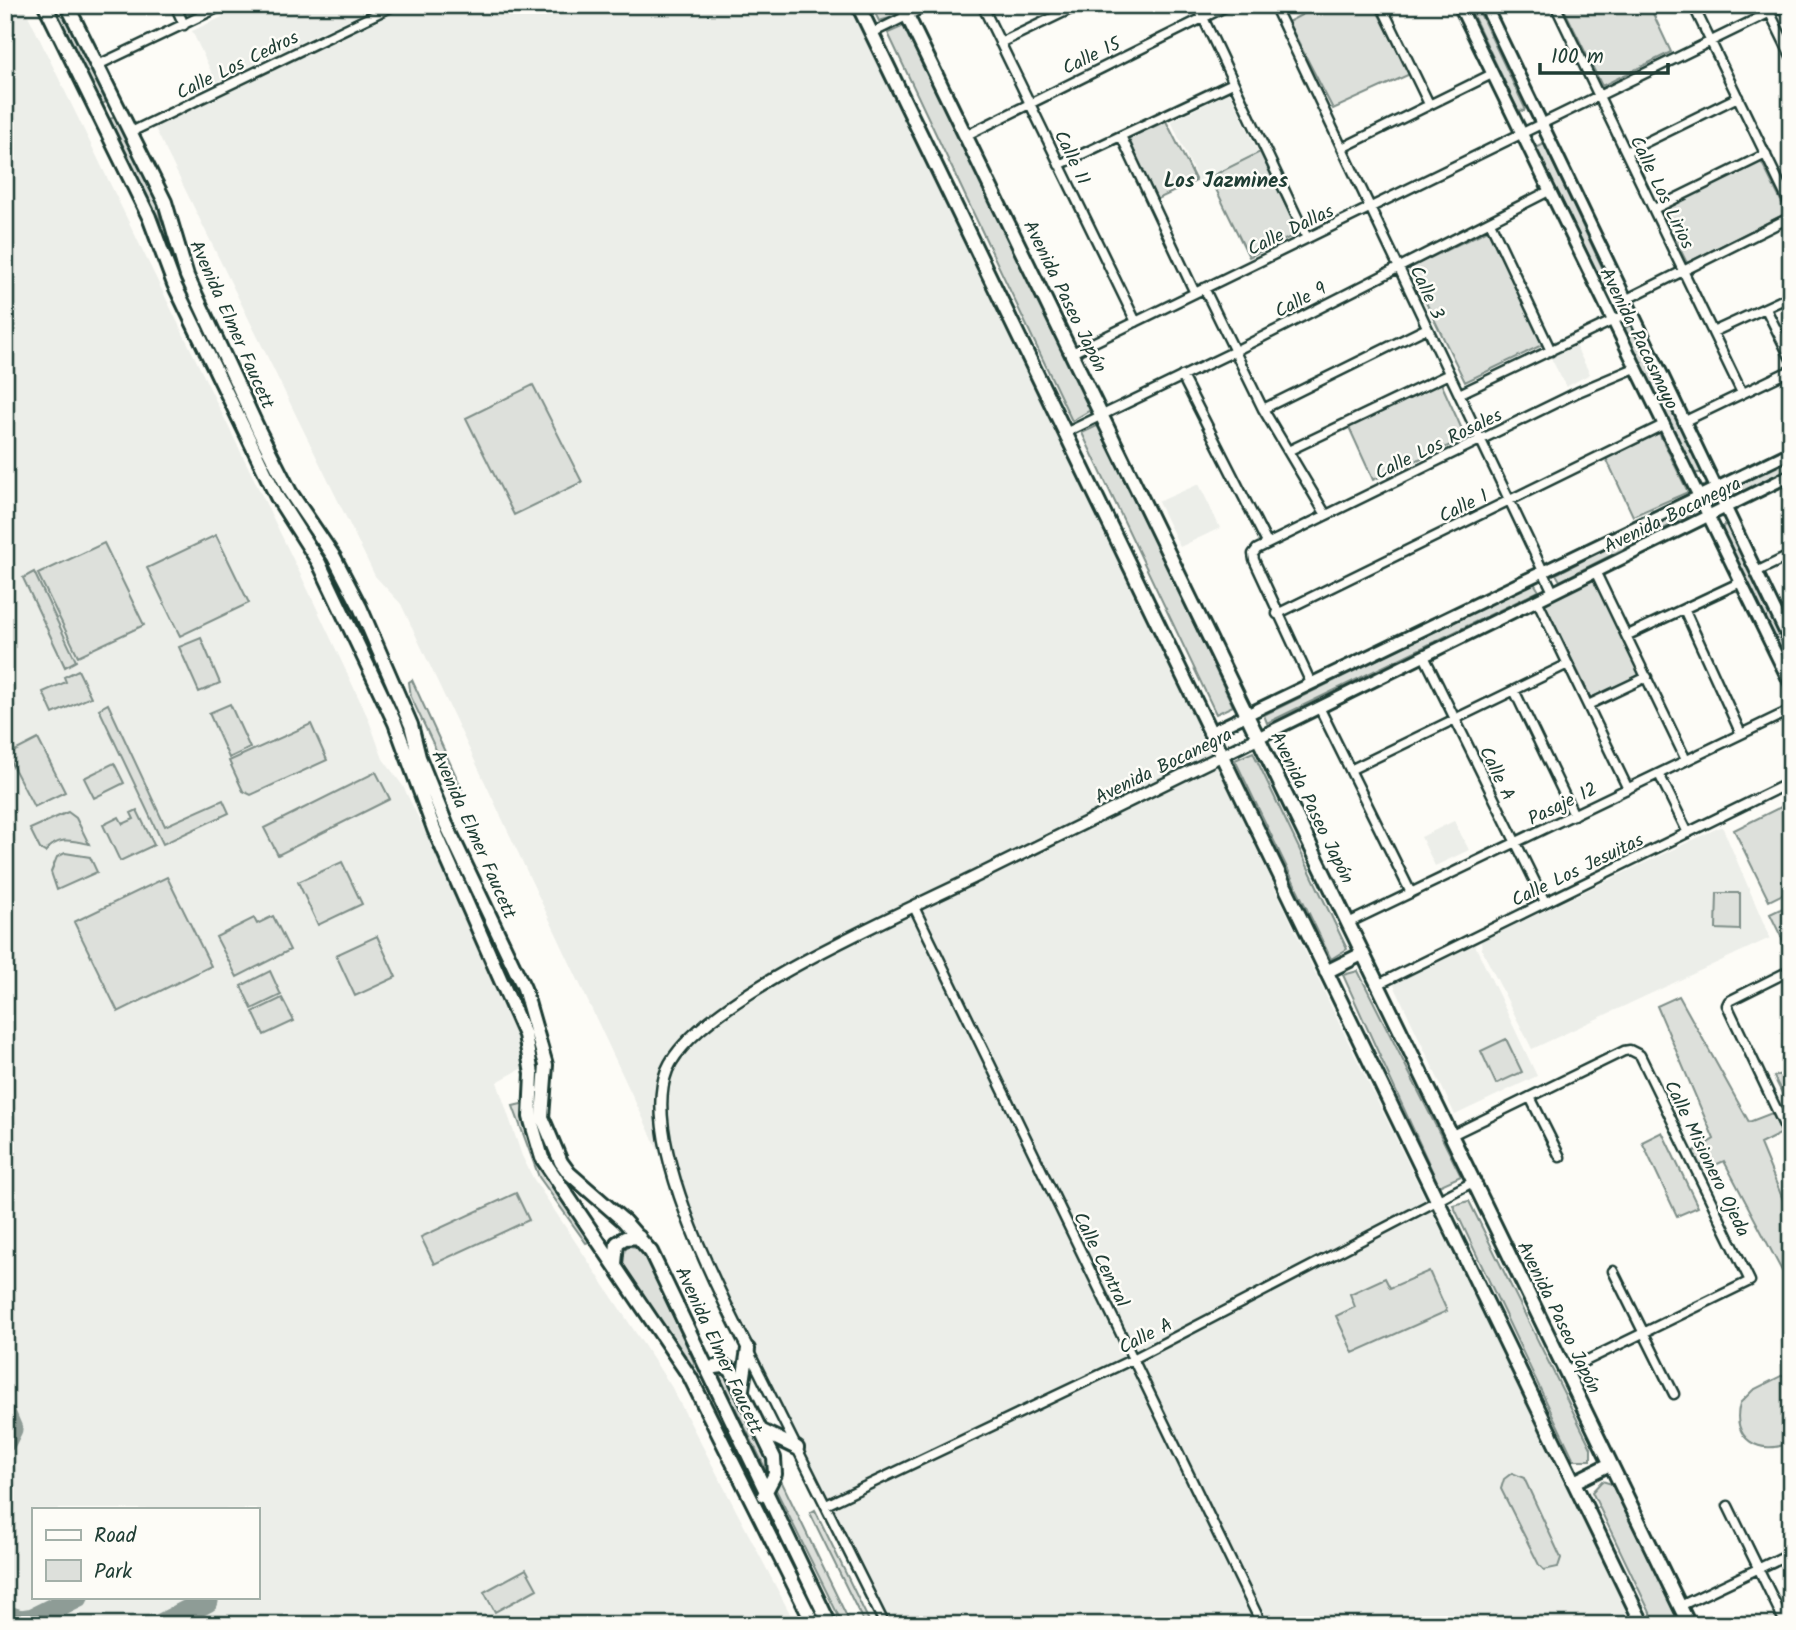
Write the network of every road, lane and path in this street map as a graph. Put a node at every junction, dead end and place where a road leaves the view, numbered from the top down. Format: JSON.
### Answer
{"nodes":[{"id":1,"x":45,"y":5,"type":"edge"},
{"id":2,"x":67,"y":5,"type":"edge"},
{"id":3,"x":175,"y":5,"type":"edge"},
{"id":4,"x":224,"y":5,"type":"edge"},
{"id":5,"x":395,"y":5,"type":"edge"},
{"id":6,"x":858,"y":5,"type":"edge"},
{"id":7,"x":929,"y":5,"type":"edge"},
{"id":8,"x":982,"y":5,"type":"edge"},
{"id":9,"x":1079,"y":5,"type":"edge"},
{"id":10,"x":1197,"y":5,"type":"edge"},
{"id":11,"x":1229,"y":5,"type":"edge"},
{"id":12,"x":1274,"y":5,"type":"edge"},
{"id":13,"x":1381,"y":5,"type":"edge"},
{"id":14,"x":1459,"y":5,"type":"edge"},
{"id":15,"x":1485,"y":5,"type":"edge"},
{"id":16,"x":1555,"y":5,"type":"edge"},
{"id":17,"x":1693,"y":5,"type":"edge"},
{"id":18,"x":1785,"y":5,"type":"edge"},
{"id":19,"x":905,"y":10,"type":"edge"},
{"id":20,"x":1770,"y":13,"type":"junction"},
{"id":21,"x":1203,"y":18,"type":"junction"},
{"id":22,"x":184,"y":25,"type":"junction"},
{"id":23,"x":872,"y":33,"type":"junction"},
{"id":24,"x":1711,"y":41,"type":"junction"},
{"id":25,"x":1000,"y":43,"type":"junction"},
{"id":26,"x":1791,"y":56,"type":"edge"},
{"id":27,"x":98,"y":65,"type":"junction"},
{"id":28,"x":1492,"y":74,"type":"junction"},
{"id":29,"x":1233,"y":82,"type":"junction"},
{"id":30,"x":1599,"y":96,"type":"junction"},
{"id":31,"x":1738,"y":97,"type":"junction"},
{"id":32,"x":1029,"y":102,"type":"junction"},
{"id":33,"x":1429,"y":104,"type":"junction"},
{"id":34,"x":118,"y":105,"type":"junction"},
{"id":35,"x":100,"y":114,"type":"junction"},
{"id":36,"x":1541,"y":122,"type":"junction"},
{"id":37,"x":131,"y":132,"type":"junction"},
{"id":38,"x":1521,"y":132,"type":"junction"},
{"id":39,"x":967,"y":135,"type":"junction"},
{"id":40,"x":1121,"y":136,"type":"junction"},
{"id":41,"x":1342,"y":148,"type":"junction"},
{"id":42,"x":1626,"y":152,"type":"junction"},
{"id":43,"x":1766,"y":154,"type":"junction"},
{"id":44,"x":1059,"y":165,"type":"junction"},
{"id":45,"x":1549,"y":191,"type":"junction"},
{"id":46,"x":1791,"y":206,"type":"edge"},
{"id":47,"x":1369,"y":207,"type":"junction"},
{"id":48,"x":1654,"y":209,"type":"junction"},
{"id":49,"x":1791,"y":217,"type":"edge"},
{"id":50,"x":1490,"y":222,"type":"junction"},
{"id":51,"x":1307,"y":238,"type":"junction"},
{"id":52,"x":1399,"y":266,"type":"junction"},
{"id":53,"x":1683,"y":271,"type":"junction"},
{"id":54,"x":1204,"y":288,"type":"junction"},
{"id":55,"x":1195,"y":293,"type":"junction"},
{"id":56,"x":1623,"y":296,"type":"junction"},
{"id":57,"x":1791,"y":296,"type":"edge"},
{"id":58,"x":1603,"y":302,"type":"junction"},
{"id":59,"x":1766,"y":309,"type":"junction"},
{"id":60,"x":1631,"y":312,"type":"junction"},
{"id":61,"x":1613,"y":321,"type":"junction"},
{"id":62,"x":1136,"y":322,"type":"junction"},
{"id":63,"x":1427,"y":328,"type":"junction"},
{"id":64,"x":1713,"y":332,"type":"junction"},
{"id":65,"x":1235,"y":351,"type":"junction"},
{"id":66,"x":1551,"y":351,"type":"junction"},
{"id":67,"x":1072,"y":353,"type":"junction"},
{"id":68,"x":1791,"y":359,"type":"edge"},
{"id":69,"x":1635,"y":368,"type":"junction"},
{"id":70,"x":1791,"y":370,"type":"edge"},
{"id":71,"x":1449,"y":374,"type":"junction"},
{"id":72,"x":1182,"y":376,"type":"junction"},
{"id":73,"x":1742,"y":393,"type":"junction"},
{"id":74,"x":1459,"y":394,"type":"junction"},
{"id":75,"x":1263,"y":409,"type":"junction"},
{"id":76,"x":1102,"y":415,"type":"junction"},
{"id":77,"x":1683,"y":422,"type":"junction"},
{"id":78,"x":1663,"y":425,"type":"junction"},
{"id":79,"x":1065,"y":433,"type":"junction"},
{"id":80,"x":1480,"y":440,"type":"junction"},
{"id":81,"x":1288,"y":451,"type":"junction"},
{"id":82,"x":1791,"y":452,"type":"edge"},
{"id":83,"x":1791,"y":475,"type":"edge"},
{"id":84,"x":1715,"y":489,"type":"junction"},
{"id":85,"x":1698,"y":498,"type":"junction"},
{"id":86,"x":1509,"y":500,"type":"junction"},
{"id":87,"x":1724,"y":508,"type":"junction"},
{"id":88,"x":1326,"y":515,"type":"junction"},
{"id":89,"x":1707,"y":516,"type":"junction"},
{"id":90,"x":1267,"y":542,"type":"junction"},
{"id":91,"x":1791,"y":555,"type":"edge"},
{"id":92,"x":1595,"y":571,"type":"junction"},
{"id":93,"x":1543,"y":572,"type":"junction"},
{"id":94,"x":1756,"y":572,"type":"junction"},
{"id":95,"x":1741,"y":582,"type":"junction"},
{"id":96,"x":1553,"y":592,"type":"junction"},
{"id":97,"x":1537,"y":600,"type":"junction"},
{"id":98,"x":1684,"y":609,"type":"junction"},
{"id":99,"x":1277,"y":614,"type":"junction"},
{"id":100,"x":1628,"y":635,"type":"junction"},
{"id":101,"x":1791,"y":644,"type":"edge"},
{"id":102,"x":1424,"y":656,"type":"junction"},
{"id":103,"x":1568,"y":664,"type":"junction"},
{"id":104,"x":1647,"y":677,"type":"junction"},
{"id":105,"x":1311,"y":683,"type":"junction"},
{"id":106,"x":1791,"y":684,"type":"edge"},
{"id":107,"x":1514,"y":690,"type":"junction"},
{"id":108,"x":1588,"y":705,"type":"junction"},
{"id":109,"x":1319,"y":707,"type":"junction"},
{"id":110,"x":1791,"y":710,"type":"edge"},
{"id":111,"x":1247,"y":714,"type":"junction"},
{"id":112,"x":1454,"y":719,"type":"junction"},
{"id":113,"x":1209,"y":733,"type":"junction"},
{"id":114,"x":1741,"y":734,"type":"junction"},
{"id":115,"x":1258,"y":738,"type":"junction"},
{"id":116,"x":1221,"y":756,"type":"junction"},
{"id":117,"x":1686,"y":760,"type":"junction"},
{"id":118,"x":1350,"y":769,"type":"junction"},
{"id":119,"x":1659,"y":774,"type":"junction"},
{"id":120,"x":1791,"y":782,"type":"edge"},
{"id":121,"x":1628,"y":789,"type":"junction"},
{"id":122,"x":1574,"y":814,"type":"junction"},
{"id":123,"x":1688,"y":833,"type":"junction"},
{"id":124,"x":1515,"y":843,"type":"junction"},
{"id":125,"x":1411,"y":893,"type":"junction"},
{"id":126,"x":1545,"y":902,"type":"junction"},
{"id":127,"x":914,"y":907,"type":"junction"},
{"id":128,"x":1348,"y":923,"type":"junction"},
{"id":129,"x":1362,"y":954,"type":"junction"},
{"id":130,"x":1791,"y":970,"type":"edge"},
{"id":131,"x":1326,"y":972,"type":"junction"},
{"id":132,"x":1377,"y":985,"type":"junction"},
{"id":133,"x":1530,"y":1097,"type":"junction"},
{"id":134,"x":663,"y":1133,"type":"joint"},
{"id":135,"x":1450,"y":1136,"type":"junction"},
{"id":136,"x":1791,"y":1140,"type":"edge"},
{"id":137,"x":1560,"y":1157,"type":"dead end"},
{"id":138,"x":1473,"y":1182,"type":"junction"},
{"id":139,"x":1437,"y":1202,"type":"junction"},
{"id":140,"x":639,"y":1237,"type":"junction"},
{"id":141,"x":616,"y":1268,"type":"junction"},
{"id":142,"x":1613,"y":1271,"type":"dead end"},
{"id":143,"x":1644,"y":1333,"type":"junction"},
{"id":144,"x":747,"y":1349,"type":"junction"},
{"id":145,"x":1133,"y":1359,"type":"junction"},
{"id":146,"x":708,"y":1368,"type":"junction"},
{"id":147,"x":1565,"y":1371,"type":"junction"},
{"id":148,"x":742,"y":1389,"type":"junction"},
{"id":149,"x":1674,"y":1394,"type":"dead end"},
{"id":150,"x":762,"y":1431,"type":"junction"},
{"id":151,"x":797,"y":1448,"type":"junction"},
{"id":152,"x":1610,"y":1464,"type":"junction"},
{"id":153,"x":1574,"y":1482,"type":"junction"},
{"id":154,"x":766,"y":1493,"type":"junction"},
{"id":155,"x":754,"y":1505,"type":"junction"},
{"id":156,"x":826,"y":1505,"type":"junction"},
{"id":157,"x":1728,"y":1506,"type":"dead end"},
{"id":158,"x":1791,"y":1553,"type":"edge"},
{"id":159,"x":1759,"y":1569,"type":"junction"},
{"id":160,"x":815,"y":1592,"type":"junction"},
{"id":161,"x":800,"y":1598,"type":"junction"},
{"id":162,"x":1680,"y":1606,"type":"junction"},
{"id":163,"x":814,"y":1625,"type":"edge"},
{"id":164,"x":830,"y":1625,"type":"edge"},
{"id":165,"x":885,"y":1625,"type":"edge"},
{"id":166,"x":1262,"y":1625,"type":"edge"},
{"id":167,"x":1643,"y":1625,"type":"edge"},
{"id":168,"x":1689,"y":1625,"type":"edge"},
{"id":169,"x":1786,"y":1625,"type":"edge"}],
"edges":[{"from":1,"to":35,"type":"main road","name":"Avenida Elmer Faucett"},
{"from":2,"to":27,"type":"main road","name":"Avenida Elmer Faucett"},
{"from":3,"to":22,"type":"street"},
{"from":4,"to":22,"type":"street"},
{"from":5,"to":37,"type":"street","name":"Calle Los Cedros"},
{"from":6,"to":23,"type":"main road"},
{"from":7,"to":19,"type":"street"},
{"from":8,"to":25,"type":"street","name":"Calle 11"},
{"from":9,"to":25,"type":"street"},
{"from":10,"to":21,"type":"street"},
{"from":11,"to":21,"type":"street","name":"Calle 15"},
{"from":12,"to":41,"type":"street","name":"Calle 3"},
{"from":13,"to":33,"type":"street"},
{"from":14,"to":28,"type":"main road","name":"Avenida Pacasmayo"},
{"from":15,"to":36,"type":"main road","name":"Avenida Pacasmayo"},
{"from":16,"to":30,"type":"street","name":"Calle Los Lirios"},
{"from":17,"to":24,"type":"street"},
{"from":18,"to":20,"type":"street","name":"Calle Dallas"},
{"from":19,"to":23,"type":"street"},
{"from":19,"to":39,"type":"main road","name":"Avenida Paseo Japón"},
{"from":20,"to":24,"type":"street","name":"Calle Dallas"},
{"from":20,"to":26,"type":"street"},
{"from":21,"to":29,"type":"street"},
{"from":21,"to":32,"type":"street","name":"Calle 15"},
{"from":22,"to":27,"type":"street"},
{"from":23,"to":79,"type":"main road"},
{"from":24,"to":30,"type":"street","name":"Calle Dallas"},
{"from":24,"to":31,"type":"street"},
{"from":25,"to":32,"type":"street","name":"Calle 11"},
{"from":27,"to":34,"type":"main road","name":"Avenida Elmer Faucett"},
{"from":28,"to":33,"type":"street"},
{"from":28,"to":38,"type":"main road","name":"Avenida Pacasmayo"},
{"from":29,"to":40,"type":"street"},
{"from":29,"to":51,"type":"street"},
{"from":30,"to":36,"type":"street","name":"Calle Dallas"},
{"from":30,"to":42,"type":"street","name":"Calle Los Lirios"},
{"from":31,"to":42,"type":"street"},
{"from":31,"to":43,"type":"street"},
{"from":32,"to":39,"type":"street","name":"Calle 15"},
{"from":32,"to":44,"type":"street","name":"Calle 11"},
{"from":33,"to":41,"type":"street"},
{"from":34,"to":35,"type":"main road"},
{"from":34,"to":37,"type":"main road","name":"Avenida Elmer Faucett"},
{"from":35,"to":141,"type":"main road","name":"Avenida Elmer Faucett"},
{"from":36,"to":38,"type":"street","name":"Calle Dallas"},
{"from":36,"to":56,"type":"main road","name":"Avenida Pacasmayo"},
{"from":37,"to":140,"type":"main road","name":"Avenida Elmer Faucett"},
{"from":38,"to":45,"type":"main road","name":"Avenida Pacasmayo"},
{"from":38,"to":47,"type":"street","name":"Calle Dallas"},
{"from":39,"to":67,"type":"main road","name":"Avenida Paseo Japón"},
{"from":40,"to":44,"type":"street"},
{"from":40,"to":55,"type":"street"},
{"from":41,"to":47,"type":"street","name":"Calle 3"},
{"from":42,"to":48,"type":"street","name":"Calle Los Lirios"},
{"from":43,"to":46,"type":"street"},
{"from":43,"to":48,"type":"street"},
{"from":44,"to":62,"type":"street","name":"Calle 11"},
{"from":45,"to":50,"type":"street","name":"Calle 9"},
{"from":45,"to":58,"type":"main road","name":"Avenida Pacasmayo"},
{"from":47,"to":51,"type":"street","name":"Calle Dallas"},
{"from":47,"to":52,"type":"street","name":"Calle 3"},
{"from":48,"to":53,"type":"street","name":"Calle Los Lirios"},
{"from":49,"to":53,"type":"street"},
{"from":50,"to":52,"type":"street","name":"Calle 9"},
{"from":50,"to":66,"type":"street"},
{"from":51,"to":54,"type":"street","name":"Calle Dallas"},
{"from":52,"to":63,"type":"street","name":"Calle 3"},
{"from":52,"to":65,"type":"street","name":"Calle 9"},
{"from":53,"to":56,"type":"street"},
{"from":53,"to":64,"type":"street","name":"Calle Los Lirios"},
{"from":54,"to":55,"type":"street","name":"Calle Dallas"},
{"from":54,"to":65,"type":"street"},
{"from":55,"to":62,"type":"street","name":"Calle Dallas"},
{"from":56,"to":58,"type":"main road"},
{"from":56,"to":60,"type":"main road","name":"Avenida Pacasmayo"},
{"from":57,"to":59,"type":"street"},
{"from":58,"to":61,"type":"main road","name":"Avenida Pacasmayo"},
{"from":59,"to":64,"type":"street"},
{"from":59,"to":68,"type":"street"},
{"from":60,"to":61,"type":"street"},
{"from":60,"to":77,"type":"main road","name":"Avenida Pacasmayo"},
{"from":61,"to":66,"type":"street"},
{"from":61,"to":69,"type":"main road","name":"Avenida Pacasmayo"},
{"from":62,"to":67,"type":"street","name":"Calle Dallas"},
{"from":63,"to":71,"type":"street","name":"Calle 3"},
{"from":63,"to":75,"type":"street"},
{"from":64,"to":73,"type":"street","name":"Calle Los Lirios"},
{"from":65,"to":72,"type":"street","name":"Calle 9"},
{"from":65,"to":75,"type":"street"},
{"from":66,"to":74,"type":"street"},
{"from":67,"to":76,"type":"main road","name":"Avenida Paseo Japón"},
{"from":69,"to":78,"type":"main road","name":"Avenida Pacasmayo"},
{"from":69,"to":80,"type":"street","name":"Calle Los Rosales"},
{"from":70,"to":73,"type":"street"},
{"from":71,"to":74,"type":"street","name":"Calle 3"},
{"from":71,"to":81,"type":"street"},
{"from":72,"to":76,"type":"street","name":"Calle 9"},
{"from":72,"to":90,"type":"street"},
{"from":73,"to":77,"type":"street"},
{"from":74,"to":80,"type":"street","name":"Calle 3"},
{"from":75,"to":81,"type":"street"},
{"from":76,"to":79,"type":"street","name":"Calle 9"},
{"from":76,"to":111,"type":"main road","name":"Avenida Paseo Japón"},
{"from":77,"to":84,"type":"main road","name":"Avenida Pacasmayo"},
{"from":78,"to":85,"type":"main road","name":"Avenida Pacasmayo"},
{"from":78,"to":86,"type":"street","name":"Calle 1"},
{"from":79,"to":113,"type":"main road"},
{"from":80,"to":86,"type":"street","name":"Calle 3"},
{"from":80,"to":88,"type":"street","name":"Calle Los Rosales"},
{"from":81,"to":88,"type":"street"},
{"from":82,"to":84,"type":"main road","name":"Avenida Bocanegra"},
{"from":83,"to":87,"type":"main road","name":"Avenida Bocanegra"},
{"from":84,"to":85,"type":"main road","name":"Avenida Bocanegra"},
{"from":84,"to":87,"type":"main road","name":"Avenida Pacasmayo"},
{"from":85,"to":89,"type":"main road","name":"Avenida Pacasmayo"},
{"from":85,"to":93,"type":"main road","name":"Avenida Bocanegra"},
{"from":86,"to":93,"type":"street","name":"Calle 3"},
{"from":86,"to":99,"type":"street","name":"Calle 1"},
{"from":87,"to":89,"type":"main road","name":"Avenida Bocanegra"},
{"from":87,"to":94,"type":"main road","name":"Avenida Pacasmayo"},
{"from":88,"to":90,"type":"street","name":"Calle Los Rosales"},
{"from":89,"to":92,"type":"main road","name":"Avenida Bocanegra"},
{"from":89,"to":95,"type":"main road","name":"Avenida Pacasmayo"},
{"from":90,"to":99,"type":"street","name":"Calle Los Rosales"},
{"from":91,"to":94,"type":"street"},
{"from":92,"to":96,"type":"main road","name":"Avenida Bocanegra"},
{"from":92,"to":100,"type":"street"},
{"from":93,"to":96,"type":"street","name":"Calle 3"},
{"from":93,"to":105,"type":"main road","name":"Avenida Bocanegra"},
{"from":94,"to":101,"type":"main road","name":"Avenida Pacasmayo"},
{"from":95,"to":98,"type":"street"},
{"from":95,"to":106,"type":"main road","name":"Avenida Pacasmayo"},
{"from":96,"to":97,"type":"main road","name":"Avenida Bocanegra"},
{"from":97,"to":102,"type":"main road","name":"Avenida Bocanegra"},
{"from":97,"to":103,"type":"street"},
{"from":98,"to":100,"type":"street"},
{"from":98,"to":114,"type":"street"},
{"from":99,"to":105,"type":"street"},
{"from":100,"to":104,"type":"street"},
{"from":102,"to":109,"type":"main road","name":"Avenida Bocanegra"},
{"from":102,"to":112,"type":"street","name":"Calle A"},
{"from":103,"to":107,"type":"street"},
{"from":103,"to":108,"type":"street"},
{"from":104,"to":108,"type":"street"},
{"from":104,"to":117,"type":"street"},
{"from":105,"to":111,"type":"main road","name":"Avenida Bocanegra"},
{"from":107,"to":112,"type":"street"},
{"from":107,"to":122,"type":"street"},
{"from":108,"to":121,"type":"street"},
{"from":109,"to":115,"type":"main road","name":"Avenida Bocanegra"},
{"from":109,"to":118,"type":"street"},
{"from":110,"to":114,"type":"street","name":"Pasaje 12"},
{"from":111,"to":113,"type":"main road","name":"Avenida Bocanegra"},
{"from":111,"to":115,"type":"main road","name":"Avenida Paseo Japón"},
{"from":112,"to":118,"type":"street"},
{"from":112,"to":124,"type":"street","name":"Calle A"},
{"from":113,"to":116,"type":"main road"},
{"from":114,"to":117,"type":"street","name":"Pasaje 12"},
{"from":115,"to":116,"type":"main road","name":"Avenida Bocanegra"},
{"from":115,"to":128,"type":"main road","name":"Avenida Paseo Japón"},
{"from":116,"to":127,"type":"street","name":"Avenida Bocanegra"},
{"from":116,"to":131,"type":"main road"},
{"from":117,"to":119,"type":"street","name":"Pasaje 12"},
{"from":118,"to":125,"type":"street"},
{"from":119,"to":121,"type":"street","name":"Pasaje 12"},
{"from":119,"to":123,"type":"street"},
{"from":120,"to":123,"type":"street","name":"Calle Los Jesuitas"},
{"from":121,"to":122,"type":"street","name":"Pasaje 12"},
{"from":122,"to":124,"type":"street","name":"Pasaje 12"},
{"from":123,"to":126,"type":"street","name":"Calle Los Jesuitas"},
{"from":124,"to":125,"type":"street","name":"Pasaje 12"},
{"from":124,"to":126,"type":"street","name":"Calle A"},
{"from":125,"to":128,"type":"street","name":"Pasaje 12"},
{"from":126,"to":132,"type":"street","name":"Calle Los Jesuitas"},
{"from":127,"to":134,"type":"street","name":"Avenida Bocanegra"},
{"from":127,"to":145,"type":"street","name":"Calle Central"},
{"from":128,"to":129,"type":"main road","name":"Avenida Paseo Japón"},
{"from":129,"to":131,"type":"main road"},
{"from":129,"to":132,"type":"main road","name":"Avenida Paseo Japón"},
{"from":130,"to":136,"type":"street"},
{"from":131,"to":139,"type":"main road"},
{"from":132,"to":135,"type":"main road","name":"Avenida Paseo Japón"},
{"from":133,"to":135,"type":"street"},
{"from":133,"to":137,"type":"street"},
{"from":133,"to":143,"type":"street","name":"Calle Misionero Ojeda"},
{"from":134,"to":144,"type":"street","name":"Avenida Elmer Faucett"},
{"from":135,"to":138,"type":"main road","name":"Avenida Paseo Japón"},
{"from":138,"to":139,"type":"street","name":"Calle A"},
{"from":138,"to":147,"type":"main road","name":"Avenida Paseo Japón"},
{"from":139,"to":145,"type":"street","name":"Calle A"},
{"from":139,"to":153,"type":"main road"},
{"from":140,"to":141,"type":"main road"},
{"from":140,"to":146,"type":"main road","name":"Avenida Elmer Faucett"},
{"from":141,"to":155,"type":"main road","name":"Avenida Elmer Faucett"},
{"from":142,"to":143,"type":"street"},
{"from":143,"to":147,"type":"street"},
{"from":143,"to":149,"type":"street"},
{"from":144,"to":148,"type":"main road"},
{"from":144,"to":151,"type":"street","name":"Avenida Elmer Faucett"},
{"from":145,"to":156,"type":"street","name":"Calle A"},
{"from":145,"to":166,"type":"street","name":"Calle Central"},
{"from":146,"to":148,"type":"main road"},
{"from":146,"to":154,"type":"main road","name":"Avenida Elmer Faucett"},
{"from":147,"to":152,"type":"main road","name":"Avenida Paseo Japón"},
{"from":148,"to":150,"type":"main road"},
{"from":150,"to":151,"type":"main road"},
{"from":150,"to":154,"type":"main road"},
{"from":151,"to":156,"type":"street","name":"Avenida Elmer Faucett"},
{"from":152,"to":153,"type":"main road"},
{"from":152,"to":162,"type":"main road","name":"Avenida Paseo Japón"},
{"from":153,"to":167,"type":"main road"},
{"from":154,"to":155,"type":"main road"},
{"from":154,"to":160,"type":"main road","name":"Avenida Elmer Faucett"},
{"from":155,"to":161,"type":"main road","name":"Avenida Elmer Faucett"},
{"from":156,"to":165,"type":"street","name":"Avenida Elmer Faucett"},
{"from":157,"to":159,"type":"street"},
{"from":158,"to":159,"type":"street"},
{"from":159,"to":162,"type":"street"},
{"from":159,"to":169,"type":"street"},
{"from":160,"to":161,"type":"main road"},
{"from":160,"to":164,"type":"main road","name":"Avenida Elmer Faucett"},
{"from":161,"to":163,"type":"main road","name":"Avenida Elmer Faucett"},
{"from":162,"to":168,"type":"main road","name":"Avenida Paseo Japón"}]}
